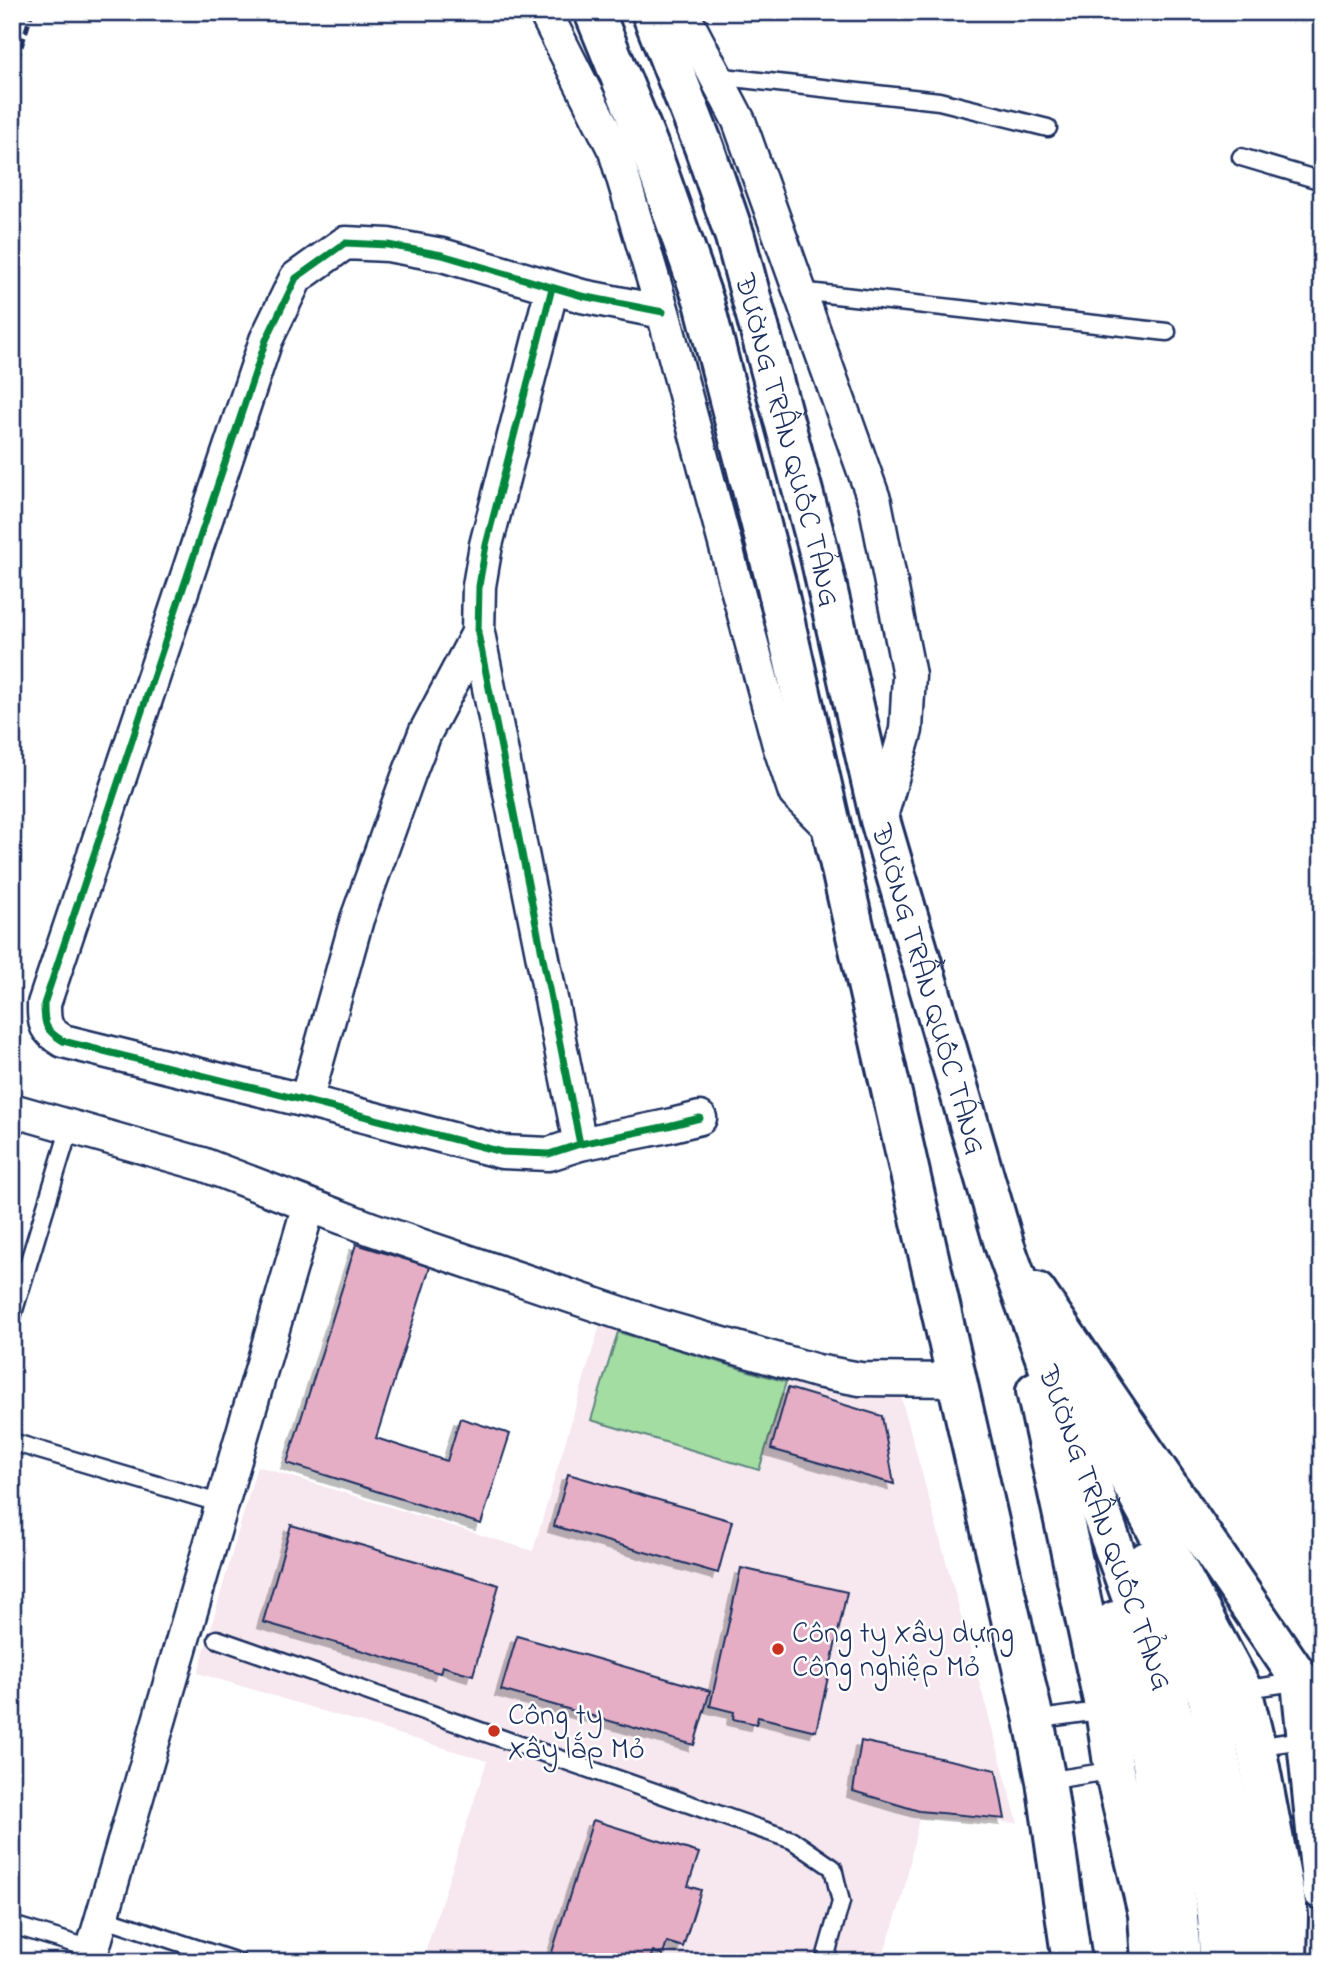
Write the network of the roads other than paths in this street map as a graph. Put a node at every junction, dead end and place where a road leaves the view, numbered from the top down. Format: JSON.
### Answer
{"nodes":[{"id":1,"x":545,"y":12,"type":"edge"},
{"id":2,"x":594,"y":12,"type":"edge"},
{"id":3,"x":651,"y":12,"type":"edge"},
{"id":4,"x":682,"y":12,"type":"edge"},
{"id":5,"x":715,"y":76,"type":"junction"},
{"id":6,"x":1048,"y":128,"type":"dead end"},
{"id":7,"x":1241,"y":156,"type":"dead end"},
{"id":8,"x":1322,"y":181,"type":"edge"},
{"id":9,"x":552,"y":288,"type":"junction"},
{"id":10,"x":799,"y":290,"type":"junction"},
{"id":11,"x":663,"y":312,"type":"junction"},
{"id":12,"x":1167,"y":332,"type":"dead end"},
{"id":13,"x":478,"y":633,"type":"junction"},
{"id":14,"x":880,"y":820,"type":"junction"},
{"id":15,"x":832,"y":830,"type":"junction"},
{"id":16,"x":306,"y":1101,"type":"junction"},
{"id":17,"x":12,"y":1110,"type":"edge"},
{"id":18,"x":700,"y":1118,"type":"dead end"},
{"id":19,"x":70,"y":1127,"type":"junction"},
{"id":20,"x":580,"y":1144,"type":"junction"},
{"id":21,"x":309,"y":1205,"type":"junction"},
{"id":22,"x":1005,"y":1247,"type":"junction"},
{"id":23,"x":12,"y":1317,"type":"edge"},
{"id":24,"x":957,"y":1381,"type":"junction"},
{"id":25,"x":12,"y":1442,"type":"edge"},
{"id":26,"x":222,"y":1504,"type":"junction"},
{"id":27,"x":217,"y":1639,"type":"dead end"},
{"id":28,"x":1311,"y":1679,"type":"edge"},
{"id":29,"x":1175,"y":1699,"type":"junction"},
{"id":30,"x":1034,"y":1720,"type":"junction"},
{"id":31,"x":1314,"y":1738,"type":"edge"},
{"id":32,"x":1185,"y":1759,"type":"junction"},
{"id":33,"x":1046,"y":1782,"type":"junction"},
{"id":34,"x":1322,"y":1890,"type":"edge"},
{"id":35,"x":102,"y":1917,"type":"junction"},
{"id":36,"x":12,"y":1925,"type":"edge"},
{"id":37,"x":91,"y":1955,"type":"edge"},
{"id":38,"x":238,"y":1962,"type":"edge"},
{"id":39,"x":824,"y":1962,"type":"edge"},
{"id":40,"x":1072,"y":1962,"type":"edge"},
{"id":41,"x":1151,"y":1962,"type":"edge"},
{"id":42,"x":1181,"y":1962,"type":"edge"},
{"id":43,"x":1219,"y":1962,"type":"edge"},
{"id":44,"x":1252,"y":1962,"type":"edge"},
{"id":45,"x":1287,"y":1962,"type":"edge"}],
"edges":[{"from":1,"to":11,"type":"street"},
{"from":2,"to":15,"type":"highway","name":"ĐƯỜNG TRẦN QUỐC TẢNG"},
{"from":3,"to":14,"type":"highway","name":"ĐƯỜNG TRẦN QUỐC TẢNG"},
{"from":4,"to":5,"type":"street"},
{"from":5,"to":6,"type":"lane"},
{"from":5,"to":10,"type":"street"},
{"from":7,"to":8,"type":"lane"},
{"from":9,"to":11,"type":"street"},
{"from":9,"to":13,"type":"street"},
{"from":9,"to":16,"type":"street"},
{"from":10,"to":12,"type":"lane"},
{"from":10,"to":14,"type":"street"},
{"from":11,"to":15,"type":"street"},
{"from":13,"to":16,"type":"street"},
{"from":13,"to":20,"type":"street"},
{"from":14,"to":22,"type":"highway","name":"ĐƯỜNG TRẦN QUỐC TẢNG"},
{"from":15,"to":24,"type":"highway","name":"ĐƯỜNG TRẦN QUỐC TẢNG"},
{"from":16,"to":20,"type":"street"},
{"from":17,"to":19,"type":"street"},
{"from":18,"to":20,"type":"street"},
{"from":19,"to":21,"type":"street"},
{"from":19,"to":23,"type":"lane"},
{"from":21,"to":24,"type":"street"},
{"from":21,"to":26,"type":"street"},
{"from":22,"to":28,"type":"highway"},
{"from":22,"to":29,"type":"highway","name":"ĐƯỜNG TRẦN QUỐC TẢNG"},
{"from":22,"to":29,"type":"highway"},
{"from":22,"to":29,"type":"highway"},
{"from":24,"to":30,"type":"highway","name":"ĐƯỜNG TRẦN QUỐC TẢNG"},
{"from":25,"to":26,"type":"lane"},
{"from":26,"to":35,"type":"street"},
{"from":27,"to":39,"type":"lane"},
{"from":28,"to":29,"type":"lane"},
{"from":28,"to":31,"type":"highway"},
{"from":29,"to":30,"type":"lane"},
{"from":29,"to":32,"type":"highway","name":"ĐƯỜNG TRẦN QUỐC TẢNG"},
{"from":29,"to":32,"type":"highway"},
{"from":29,"to":32,"type":"highway"},
{"from":30,"to":33,"type":"highway","name":"ĐƯỜNG TRẦN QUỐC TẢNG"},
{"from":31,"to":32,"type":"lane"},
{"from":31,"to":34,"type":"highway"},
{"from":32,"to":33,"type":"lane"},
{"from":32,"to":41,"type":"highway"},
{"from":32,"to":42,"type":"highway"},
{"from":32,"to":43,"type":"highway","name":"ĐƯỜNG TRẦN QUỐC TẢNG"},
{"from":32,"to":44,"type":"highway"},
{"from":32,"to":45,"type":"highway"},
{"from":33,"to":40,"type":"highway","name":"ĐƯỜNG TRẦN QUỐC TẢNG"},
{"from":35,"to":37,"type":"street"},
{"from":35,"to":38,"type":"lane"},
{"from":36,"to":37,"type":"lane"}]}
